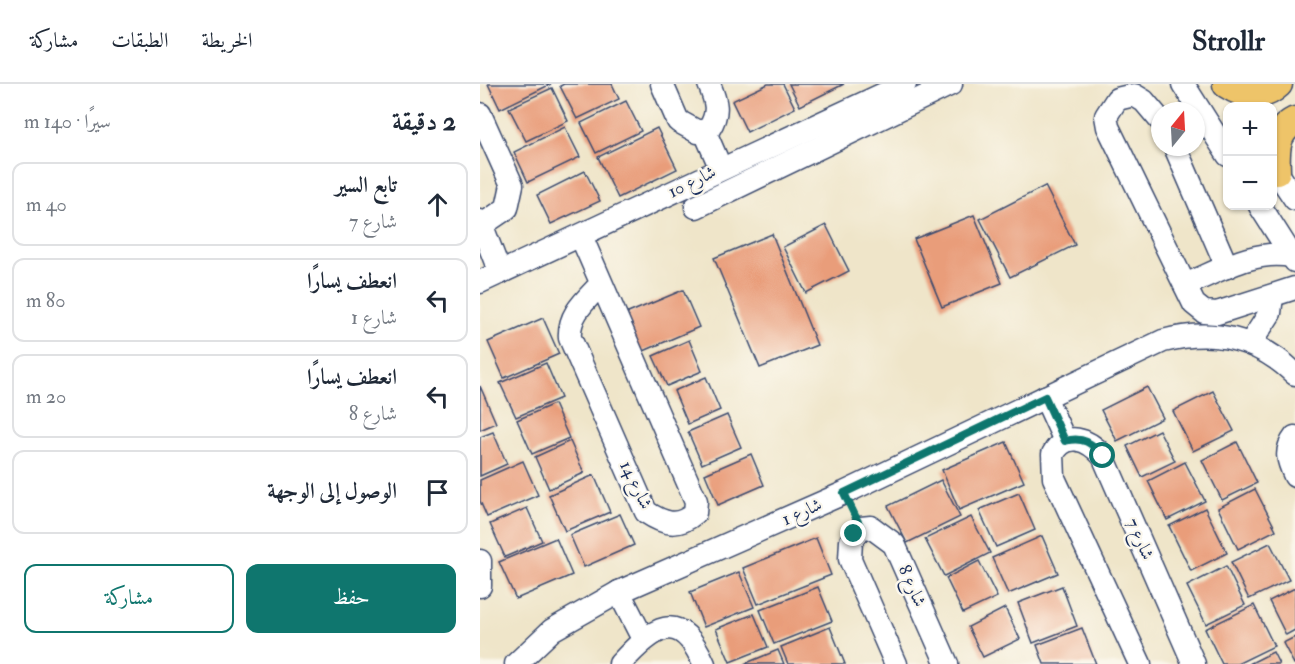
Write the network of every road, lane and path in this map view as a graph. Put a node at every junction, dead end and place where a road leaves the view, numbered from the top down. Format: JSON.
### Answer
{"nodes":[{"id":1,"x":662,"y":84,"type":"edge"},
{"id":2,"x":709,"y":84,"type":"edge"},
{"id":3,"x":905,"y":84,"type":"edge"},
{"id":4,"x":951,"y":84,"type":"edge"},
{"id":5,"x":1183,"y":84,"type":"edge"},
{"id":6,"x":1225,"y":84,"type":"edge"},
{"id":7,"x":1278,"y":84,"type":"edge"},
{"id":8,"x":1127,"y":91,"type":"edge"},
{"id":9,"x":1235,"y":102,"type":"edge"},
{"id":10,"x":1151,"y":109,"type":"edge"},
{"id":11,"x":480,"y":114,"type":"edge"},
{"id":12,"x":1295,"y":121,"type":"edge"},
{"id":13,"x":705,"y":132,"type":"junction"},
{"id":14,"x":1223,"y":149,"type":"edge"},
{"id":15,"x":1179,"y":156,"type":"edge"},
{"id":16,"x":1275,"y":156,"type":"edge"},
{"id":17,"x":721,"y":169,"type":"junction"},
{"id":18,"x":1277,"y":172,"type":"edge"},
{"id":19,"x":1295,"y":199,"type":"edge"},
{"id":20,"x":696,"y":207,"type":"dead end"},
{"id":21,"x":1263,"y":210,"type":"edge"},
{"id":22,"x":481,"y":224,"type":"edge"},
{"id":23,"x":580,"y":236,"type":"junction"},
{"id":24,"x":1293,"y":258,"type":"edge"},
{"id":25,"x":1227,"y":267,"type":"junction"},
{"id":26,"x":490,"y":277,"type":"edge"},
{"id":27,"x":600,"y":285,"type":"junction"},
{"id":28,"x":1185,"y":285,"type":"junction"},
{"id":29,"x":1295,"y":288,"type":"edge"},
{"id":30,"x":1272,"y":296,"type":"junction"},
{"id":31,"x":1209,"y":324,"type":"junction"},
{"id":32,"x":1250,"y":344,"type":"junction"},
{"id":33,"x":1295,"y":374,"type":"edge"},
{"id":34,"x":1045,"y":397,"type":"junction"},
{"id":35,"x":1295,"y":436,"type":"edge"},
{"id":36,"x":1065,"y":441,"type":"junction"},
{"id":37,"x":1295,"y":476,"type":"edge"},
{"id":38,"x":844,"y":493,"type":"junction"},
{"id":39,"x":861,"y":528,"type":"junction"},
{"id":40,"x":480,"y":561,"type":"edge"},
{"id":41,"x":480,"y":586,"type":"edge"},
{"id":42,"x":619,"y":592,"type":"junction"},
{"id":43,"x":644,"y":639,"type":"junction"},
{"id":44,"x":516,"y":664,"type":"edge"},
{"id":45,"x":620,"y":664,"type":"edge"},
{"id":46,"x":704,"y":664,"type":"edge"},
{"id":47,"x":896,"y":664,"type":"edge"},
{"id":48,"x":947,"y":664,"type":"edge"},
{"id":49,"x":1140,"y":664,"type":"edge"},
{"id":50,"x":1194,"y":664,"type":"edge"}],
"edges":[{"from":1,"to":13,"type":"street"},
{"from":2,"to":13,"type":"street"},
{"from":3,"to":17,"type":"street","name":"شارع 10"},
{"from":4,"to":20,"type":"street"},
{"from":5,"to":14,"type":"street"},
{"from":6,"to":7,"type":"main road"},
{"from":6,"to":9,"type":"street"},
{"from":8,"to":10,"type":"street"},
{"from":8,"to":28,"type":"street"},
{"from":11,"to":22,"type":"street"},
{"from":12,"to":16,"type":"main road"},
{"from":13,"to":17,"type":"street"},
{"from":15,"to":25,"type":"street"},
{"from":17,"to":23,"type":"street","name":"شارع 10"},
{"from":18,"to":19,"type":"street"},
{"from":21,"to":24,"type":"street"},
{"from":22,"to":26,"type":"street"},
{"from":23,"to":26,"type":"street","name":"شارع 10"},
{"from":23,"to":27,"type":"street","name":"شارع 14"},
{"from":24,"to":25,"type":"street"},
{"from":25,"to":28,"type":"street"},
{"from":27,"to":27,"type":"street","name":"شارع 14"},
{"from":28,"to":31,"type":"street"},
{"from":29,"to":30,"type":"street"},
{"from":30,"to":31,"type":"street"},
{"from":30,"to":32,"type":"street"},
{"from":31,"to":32,"type":"street","name":"شارع 1"},
{"from":31,"to":34,"type":"street","name":"شارع 1"},
{"from":32,"to":33,"type":"street","name":"شارع 1"},
{"from":34,"to":36,"type":"street"},
{"from":34,"to":38,"type":"street","name":"شارع 1"},
{"from":35,"to":37,"type":"street"},
{"from":36,"to":49,"type":"street"},
{"from":36,"to":50,"type":"street","name":"شارع 7"},
{"from":38,"to":39,"type":"street"},
{"from":38,"to":42,"type":"street","name":"شارع 1"},
{"from":39,"to":47,"type":"street"},
{"from":39,"to":48,"type":"street","name":"شارع 8"},
{"from":40,"to":41,"type":"street"},
{"from":42,"to":43,"type":"street"},
{"from":42,"to":44,"type":"street","name":"شارع 1"},
{"from":43,"to":45,"type":"street"},
{"from":43,"to":46,"type":"street"}]}
